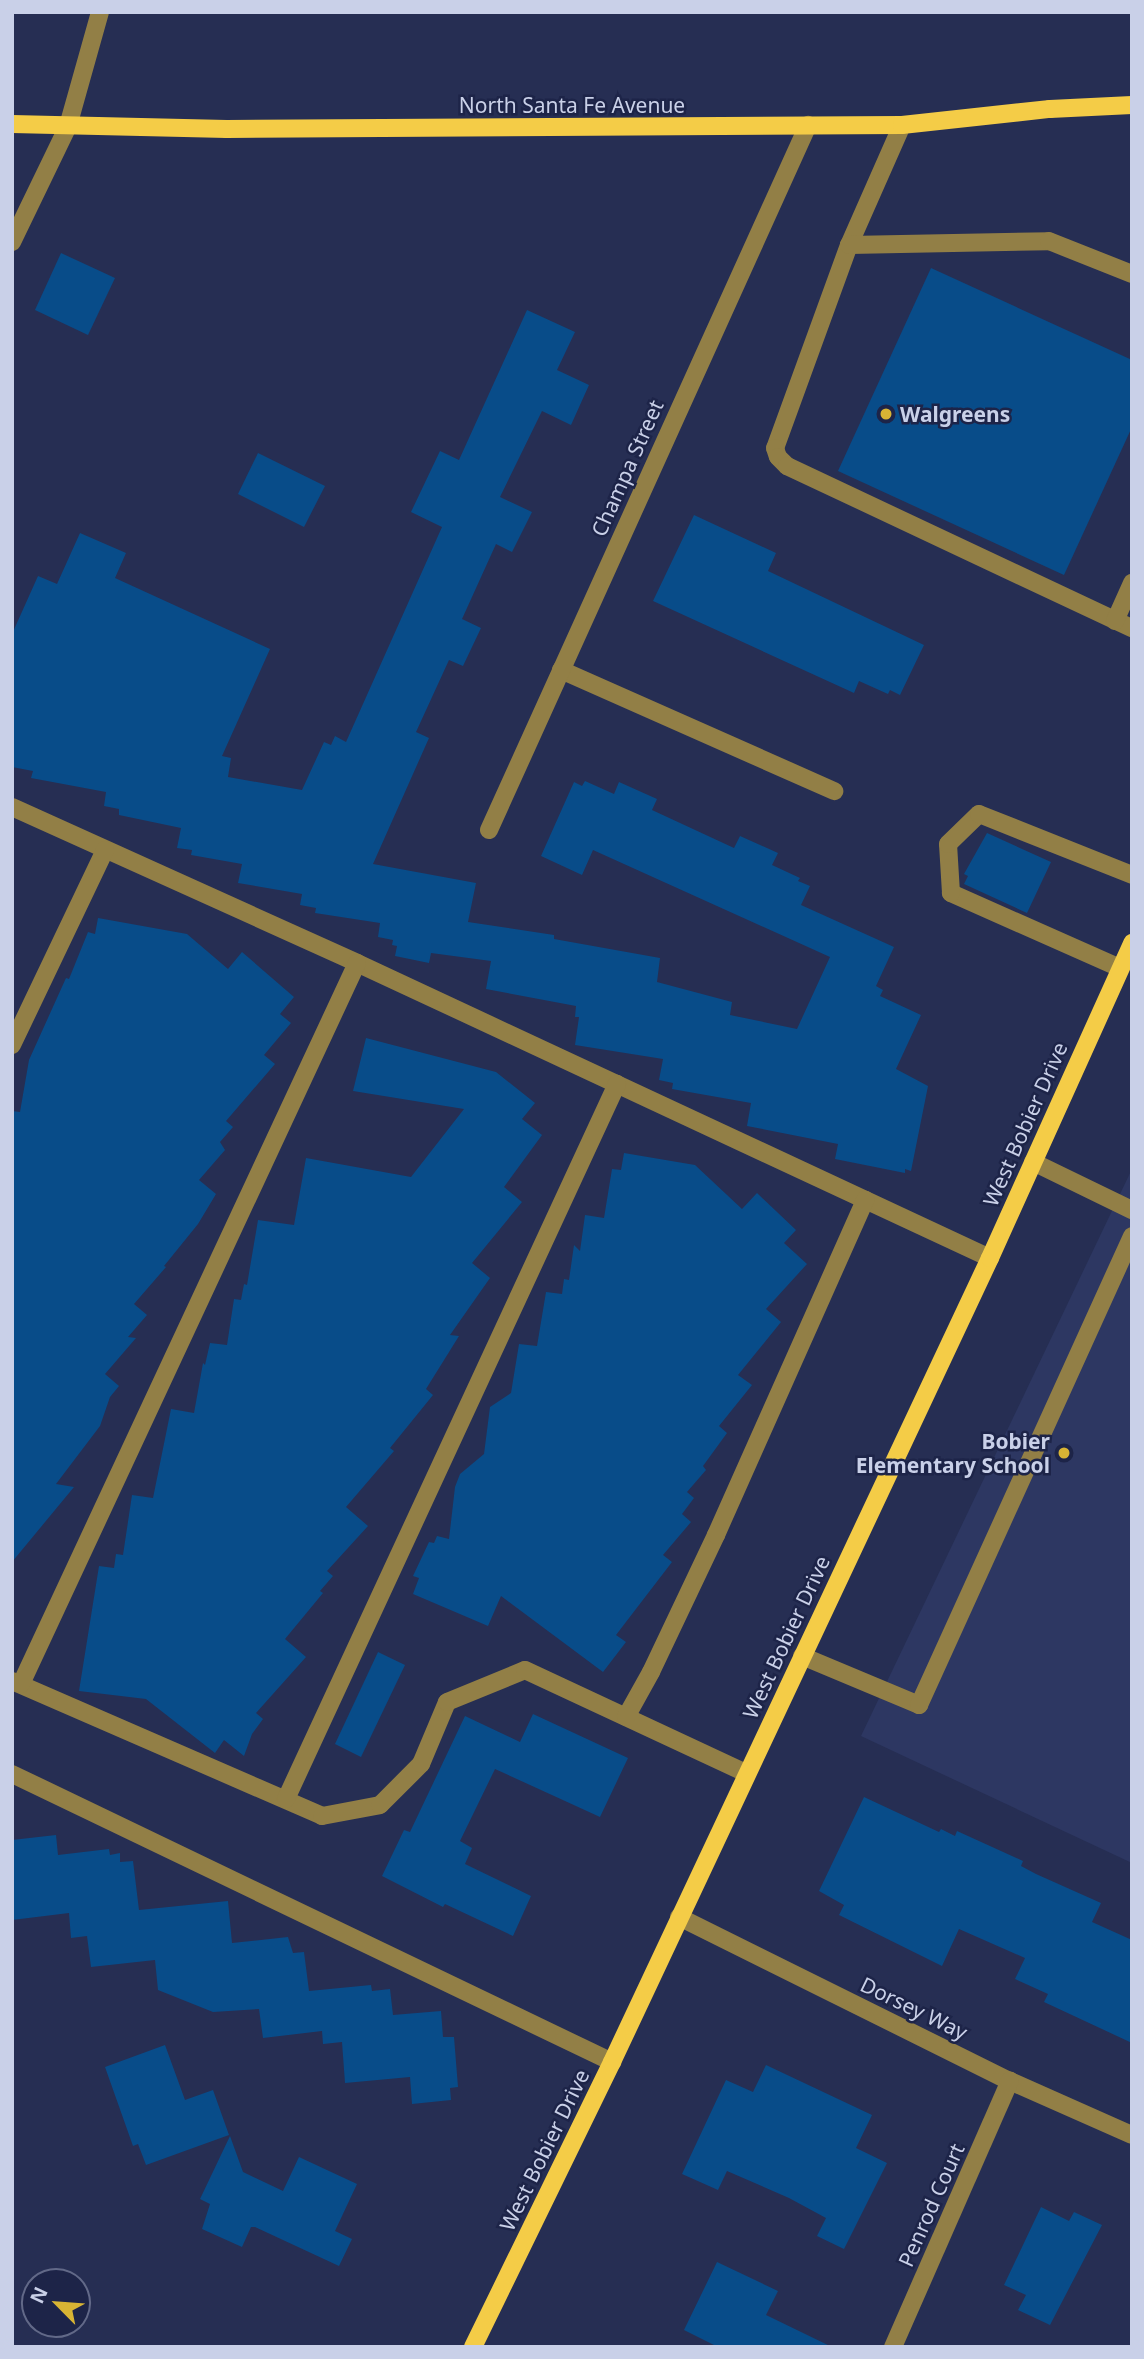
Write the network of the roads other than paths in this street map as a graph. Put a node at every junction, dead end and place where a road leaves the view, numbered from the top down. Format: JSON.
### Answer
{"nodes":[{"id":1,"x":100,"y":12,"type":"edge"},
{"id":2,"x":1132,"y":105,"type":"edge"},
{"id":3,"x":12,"y":124,"type":"edge"},
{"id":4,"x":807,"y":125,"type":"junction"},
{"id":5,"x":902,"y":125,"type":"junction"},
{"id":6,"x":68,"y":126,"type":"junction"},
{"id":7,"x":12,"y":242,"type":"edge"},
{"id":8,"x":849,"y":245,"type":"junction"},
{"id":9,"x":1132,"y":274,"type":"edge"},
{"id":10,"x":1132,"y":583,"type":"edge"},
{"id":11,"x":1124,"y":624,"type":"edge"},
{"id":12,"x":561,"y":670,"type":"junction"},
{"id":13,"x":834,"y":791,"type":"dead end"},
{"id":14,"x":12,"y":807,"type":"edge"},
{"id":15,"x":489,"y":830,"type":"dead end"},
{"id":16,"x":105,"y":850,"type":"junction"},
{"id":17,"x":1132,"y":875,"type":"edge"},
{"id":18,"x":1132,"y":943,"type":"edge"},
{"id":19,"x":357,"y":963,"type":"junction"},
{"id":20,"x":1120,"y":968,"type":"junction"},
{"id":21,"x":12,"y":1045,"type":"edge"},
{"id":22,"x":617,"y":1084,"type":"junction"},
{"id":23,"x":1033,"y":1162,"type":"junction"},
{"id":24,"x":865,"y":1200,"type":"junction"},
{"id":25,"x":1132,"y":1210,"type":"edge"},
{"id":26,"x":1132,"y":1236,"type":"edge"},
{"id":27,"x":990,"y":1258,"type":"junction"},
{"id":28,"x":802,"y":1656,"type":"junction"},
{"id":29,"x":17,"y":1683,"type":"edge"},
{"id":30,"x":626,"y":1717,"type":"junction"},
{"id":31,"x":746,"y":1773,"type":"junction"},
{"id":32,"x":12,"y":1774,"type":"edge"},
{"id":33,"x":286,"y":1799,"type":"junction"},
{"id":34,"x":679,"y":1917,"type":"junction"},
{"id":35,"x":612,"y":2062,"type":"junction"},
{"id":36,"x":1010,"y":2081,"type":"junction"},
{"id":37,"x":1132,"y":2135,"type":"edge"},
{"id":38,"x":473,"y":2347,"type":"edge"},
{"id":39,"x":893,"y":2347,"type":"edge"}],
"edges":[{"from":1,"to":6,"type":"street"},
{"from":2,"to":5,"type":"main road","name":"North Santa Fe Avenue"},
{"from":3,"to":6,"type":"main road","name":"North Santa Fe Avenue"},
{"from":4,"to":5,"type":"main road","name":"North Santa Fe Avenue"},
{"from":4,"to":6,"type":"main road","name":"North Santa Fe Avenue"},
{"from":4,"to":12,"type":"street","name":"Champa Street"},
{"from":5,"to":8,"type":"street"},
{"from":6,"to":7,"type":"street"},
{"from":8,"to":9,"type":"street"},
{"from":8,"to":11,"type":"street"},
{"from":10,"to":11,"type":"street"},
{"from":12,"to":13,"type":"street"},
{"from":12,"to":15,"type":"street","name":"Champa Street"},
{"from":14,"to":16,"type":"street"},
{"from":16,"to":19,"type":"street"},
{"from":16,"to":21,"type":"street"},
{"from":17,"to":20,"type":"street"},
{"from":18,"to":20,"type":"main road","name":"West Bobier Drive"},
{"from":19,"to":22,"type":"street"},
{"from":19,"to":29,"type":"street"},
{"from":20,"to":23,"type":"main road","name":"West Bobier Drive"},
{"from":22,"to":24,"type":"street"},
{"from":22,"to":33,"type":"street"},
{"from":23,"to":25,"type":"street"},
{"from":23,"to":27,"type":"main road","name":"West Bobier Drive"},
{"from":24,"to":27,"type":"street"},
{"from":24,"to":30,"type":"street"},
{"from":26,"to":28,"type":"street"},
{"from":27,"to":28,"type":"main road","name":"West Bobier Drive"},
{"from":28,"to":31,"type":"main road","name":"West Bobier Drive"},
{"from":29,"to":33,"type":"street"},
{"from":30,"to":31,"type":"street"},
{"from":30,"to":33,"type":"street"},
{"from":31,"to":34,"type":"main road","name":"West Bobier Drive"},
{"from":32,"to":35,"type":"street"},
{"from":34,"to":35,"type":"main road","name":"West Bobier Drive"},
{"from":34,"to":36,"type":"street","name":"Dorsey Way"},
{"from":35,"to":38,"type":"main road","name":"West Bobier Drive"},
{"from":36,"to":37,"type":"street","name":"Dorsey Way"},
{"from":36,"to":39,"type":"street","name":"Penrod Court"}]}
